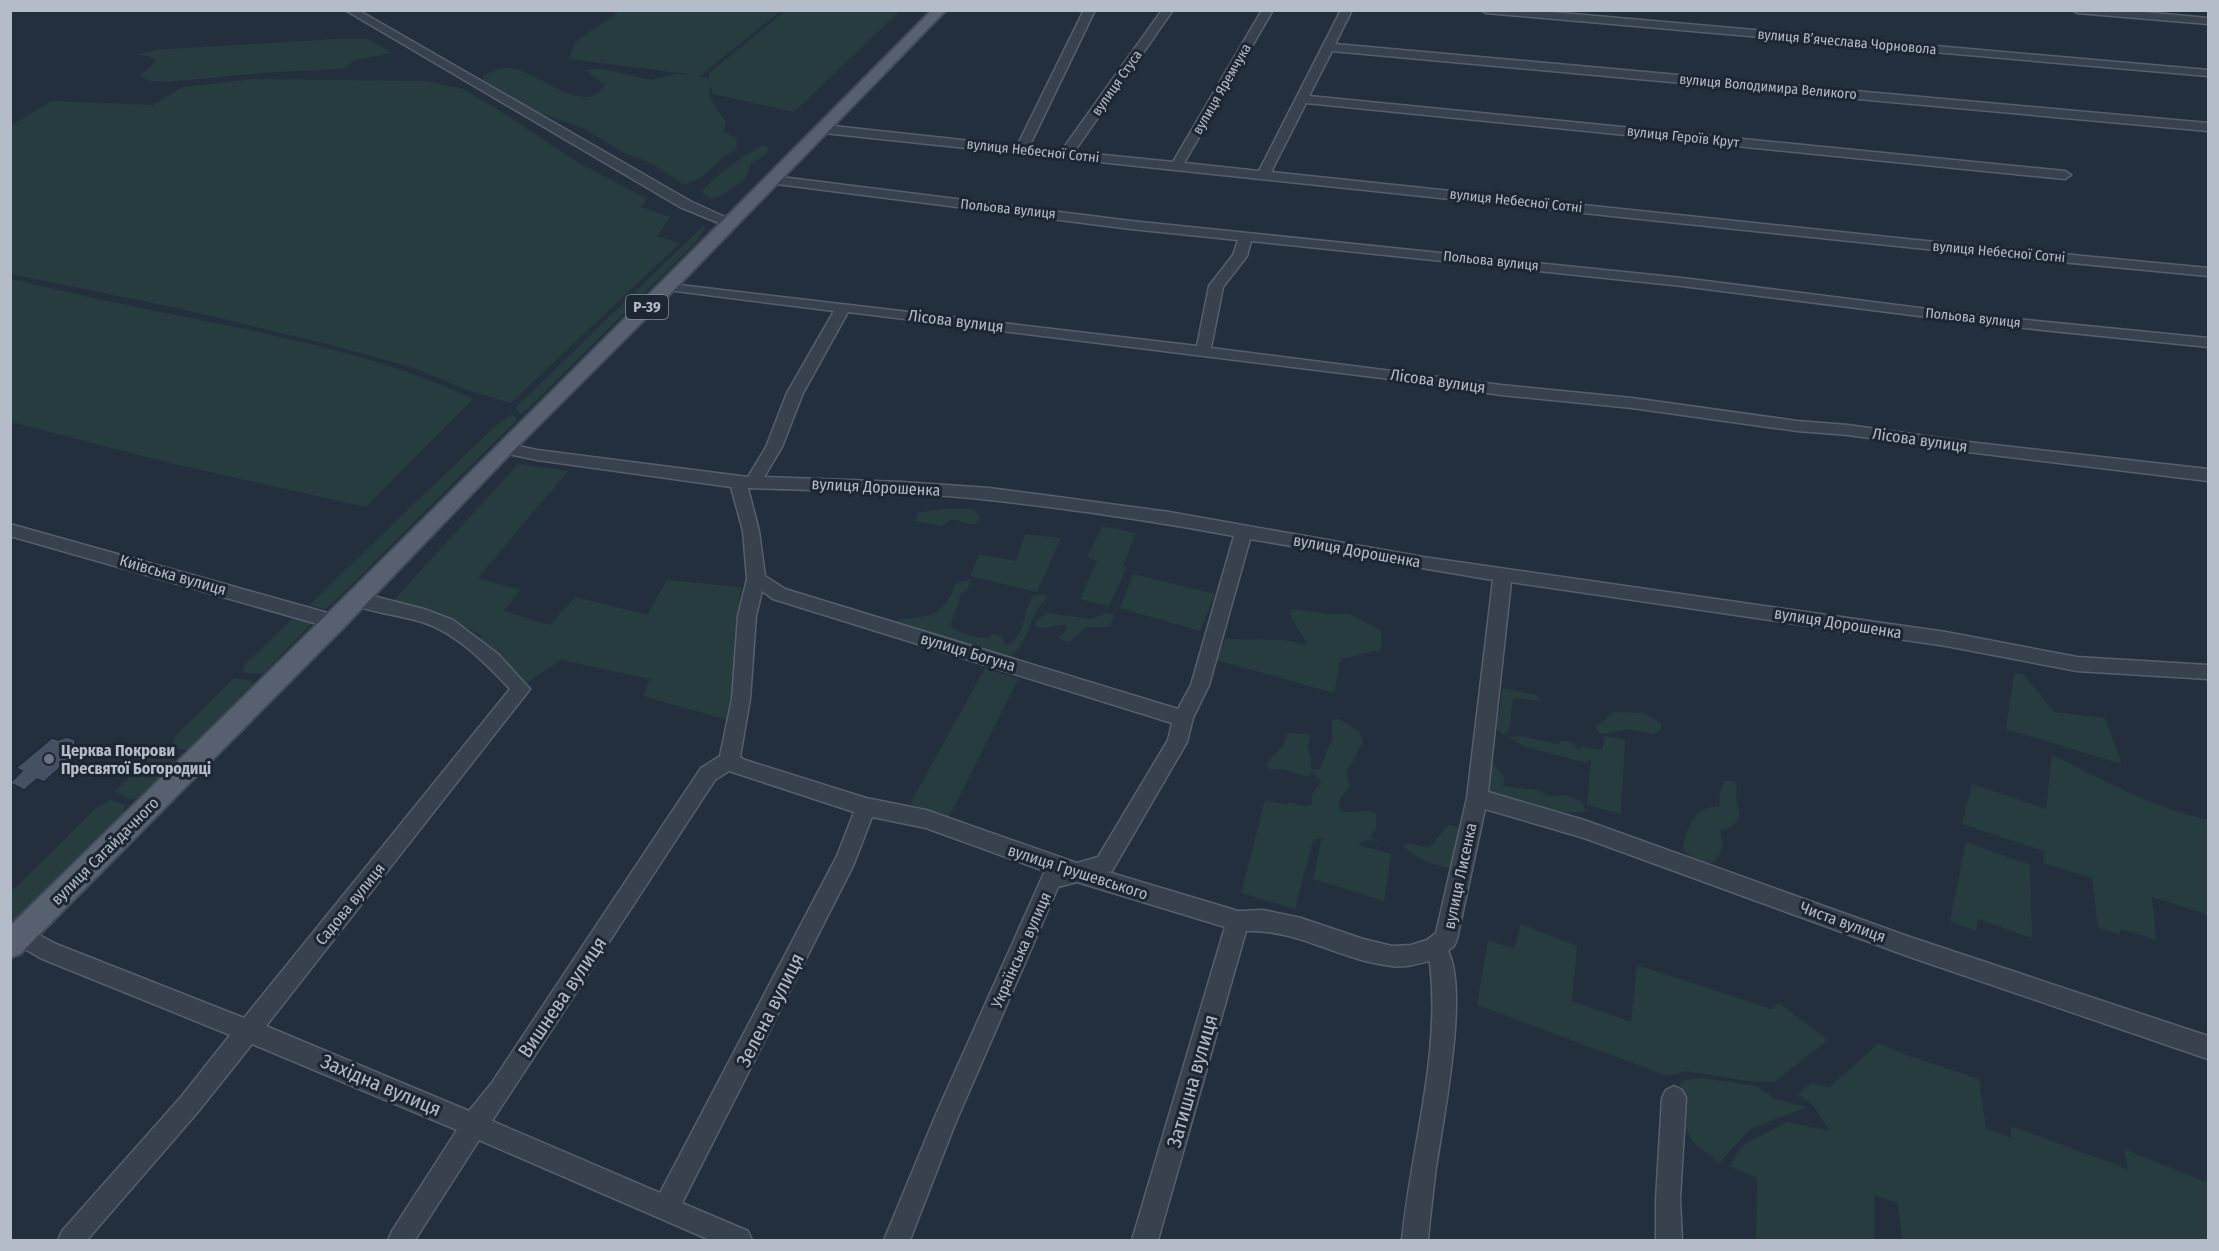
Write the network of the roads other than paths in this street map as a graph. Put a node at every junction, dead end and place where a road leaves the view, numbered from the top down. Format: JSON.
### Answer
{"nodes":[{"id":1,"x":350,"y":10,"type":"edge"},
{"id":2,"x":940,"y":10,"type":"edge"},
{"id":3,"x":1090,"y":10,"type":"edge"},
{"id":4,"x":1168,"y":10,"type":"edge"},
{"id":5,"x":1268,"y":10,"type":"edge"},
{"id":6,"x":1347,"y":10,"type":"edge"},
{"id":7,"x":1486,"y":10,"type":"edge"},
{"id":8,"x":2077,"y":10,"type":"edge"},
{"id":9,"x":2208,"y":21,"type":"edge"},
{"id":10,"x":1327,"y":47,"type":"junction"},
{"id":11,"x":2208,"y":74,"type":"edge"},
{"id":12,"x":1302,"y":99,"type":"junction"},
{"id":13,"x":2208,"y":127,"type":"edge"},
{"id":14,"x":824,"y":129,"type":"junction"},
{"id":15,"x":1021,"y":150,"type":"junction"},
{"id":16,"x":1065,"y":155,"type":"junction"},
{"id":17,"x":1176,"y":167,"type":"junction"},
{"id":18,"x":2065,"y":175,"type":"dead end"},
{"id":19,"x":1263,"y":176,"type":"junction"},
{"id":20,"x":773,"y":180,"type":"junction"},
{"id":21,"x":731,"y":223,"type":"junction"},
{"id":22,"x":1245,"y":237,"type":"junction"},
{"id":23,"x":2208,"y":272,"type":"edge"},
{"id":24,"x":668,"y":286,"type":"junction"},
{"id":25,"x":843,"y":308,"type":"junction"},
{"id":26,"x":2208,"y":342,"type":"edge"},
{"id":27,"x":1203,"y":351,"type":"junction"},
{"id":28,"x":504,"y":448,"type":"junction"},
{"id":29,"x":2208,"y":475,"type":"edge"},
{"id":30,"x":746,"y":482,"type":"junction"},
{"id":31,"x":10,"y":530,"type":"edge"},
{"id":32,"x":1244,"y":531,"type":"junction"},
{"id":33,"x":1503,"y":573,"type":"junction"},
{"id":34,"x":756,"y":579,"type":"junction"},
{"id":35,"x":355,"y":601,"type":"junction"},
{"id":36,"x":335,"y":622,"type":"junction"},
{"id":37,"x":2208,"y":672,"type":"edge"},
{"id":38,"x":1183,"y":718,"type":"junction"},
{"id":39,"x":729,"y":761,"type":"junction"},
{"id":40,"x":1477,"y":798,"type":"junction"},
{"id":41,"x":866,"y":807,"type":"junction"},
{"id":42,"x":1074,"y":873,"type":"junction"},
{"id":43,"x":1239,"y":921,"type":"junction"},
{"id":44,"x":16,"y":940,"type":"edge"},
{"id":45,"x":1433,"y":949,"type":"junction"},
{"id":46,"x":246,"y":1030,"type":"junction"},
{"id":47,"x":2208,"y":1048,"type":"edge"},
{"id":48,"x":1674,"y":1098,"type":"dead end"},
{"id":49,"x":474,"y":1125,"type":"junction"},
{"id":50,"x":665,"y":1209,"type":"junction"},
{"id":51,"x":70,"y":1240,"type":"edge"},
{"id":52,"x":401,"y":1240,"type":"edge"},
{"id":53,"x":739,"y":1240,"type":"edge"},
{"id":54,"x":897,"y":1240,"type":"edge"},
{"id":55,"x":1145,"y":1240,"type":"edge"},
{"id":56,"x":1415,"y":1240,"type":"edge"},
{"id":57,"x":1669,"y":1240,"type":"edge"}],
"edges":[{"from":1,"to":21,"type":"street"},
{"from":2,"to":14,"type":"main road","number":"Р-39"},
{"from":3,"to":15,"type":"street"},
{"from":4,"to":16,"type":"street","name":"вулиця Стуса"},
{"from":5,"to":17,"type":"street","name":"вулиця Яремчука"},
{"from":6,"to":10,"type":"street"},
{"from":7,"to":11,"type":"street","name":"вулиця Вʼячеслава Чорновола"},
{"from":8,"to":9,"type":"street"},
{"from":10,"to":12,"type":"street"},
{"from":10,"to":13,"type":"street","name":"вулиця Володимира Великого"},
{"from":12,"to":18,"type":"street","name":"вулиця Героїв Крут"},
{"from":12,"to":19,"type":"street"},
{"from":14,"to":15,"type":"street","name":"вулиця Небесної Сотні"},
{"from":14,"to":20,"type":"main road","number":"Р-39"},
{"from":15,"to":16,"type":"street","name":"вулиця Небесної Сотні"},
{"from":16,"to":17,"type":"street","name":"вулиця Небесної Сотні"},
{"from":17,"to":19,"type":"street","name":"вулиця Небесної Сотні"},
{"from":19,"to":23,"type":"street","name":"вулиця Небесної Сотні"},
{"from":20,"to":21,"type":"main road","number":"Р-39"},
{"from":20,"to":22,"type":"street","name":"Польова вулиця"},
{"from":21,"to":24,"type":"main road","number":"Р-39"},
{"from":22,"to":26,"type":"street","name":"Польова вулиця"},
{"from":22,"to":27,"type":"street"},
{"from":24,"to":25,"type":"street","name":"Лісова вулиця"},
{"from":24,"to":28,"type":"main road","number":"Р-39"},
{"from":25,"to":27,"type":"street","name":"Лісова вулиця"},
{"from":25,"to":30,"type":"street"},
{"from":27,"to":29,"type":"street","name":"Лісова вулиця"},
{"from":28,"to":30,"type":"street","name":"вулиця Дорошенка"},
{"from":28,"to":35,"type":"main road","number":"Р-39"},
{"from":30,"to":32,"type":"street","name":"вулиця Дорошенка"},
{"from":30,"to":34,"type":"street"},
{"from":31,"to":36,"type":"street","name":"Київська вулиця"},
{"from":32,"to":33,"type":"street","name":"вулиця Дорошенка"},
{"from":32,"to":38,"type":"street","name":"Українська вулиця"},
{"from":33,"to":37,"type":"street","name":"вулиця Дорошенка"},
{"from":33,"to":40,"type":"street","name":"вулиця Лисенка"},
{"from":34,"to":38,"type":"street","name":"вулиця Богуна"},
{"from":34,"to":39,"type":"street"},
{"from":35,"to":36,"type":"main road","name":"вулиця Сагайдачного","number":"Р-39"},
{"from":35,"to":46,"type":"street","name":"Садова вулиця"},
{"from":36,"to":44,"type":"main road","name":"вулиця Сагайдачного","number":"Р-39"},
{"from":38,"to":42,"type":"street","name":"Українська вулиця"},
{"from":39,"to":41,"type":"street","name":"вулиця Грушевського"},
{"from":39,"to":49,"type":"street","name":"Вишнева вулиця"},
{"from":40,"to":45,"type":"street","name":"вулиця Лисенка"},
{"from":40,"to":47,"type":"street","name":"Чиста вулиця"},
{"from":41,"to":42,"type":"street","name":"вулиця Грушевського"},
{"from":41,"to":50,"type":"street","name":"Зелена вулиця"},
{"from":42,"to":43,"type":"street","name":"вулиця Грушевського"},
{"from":42,"to":54,"type":"street","name":"Українська вулиця"},
{"from":43,"to":45,"type":"street","name":"вулиця Грушевського"},
{"from":43,"to":55,"type":"street","name":"Затишна вулиця"},
{"from":44,"to":46,"type":"street","name":"Західна вулиця"},
{"from":45,"to":56,"type":"street","name":"вулиця Лисенка"},
{"from":46,"to":49,"type":"street","name":"Західна вулиця"},
{"from":46,"to":51,"type":"street","name":"Садова вулиця"},
{"from":48,"to":57,"type":"street"},
{"from":49,"to":50,"type":"street","name":"Західна вулиця"},
{"from":49,"to":52,"type":"street","name":"Вишнева вулиця"},
{"from":50,"to":53,"type":"street","name":"Західна вулиця"}]}
